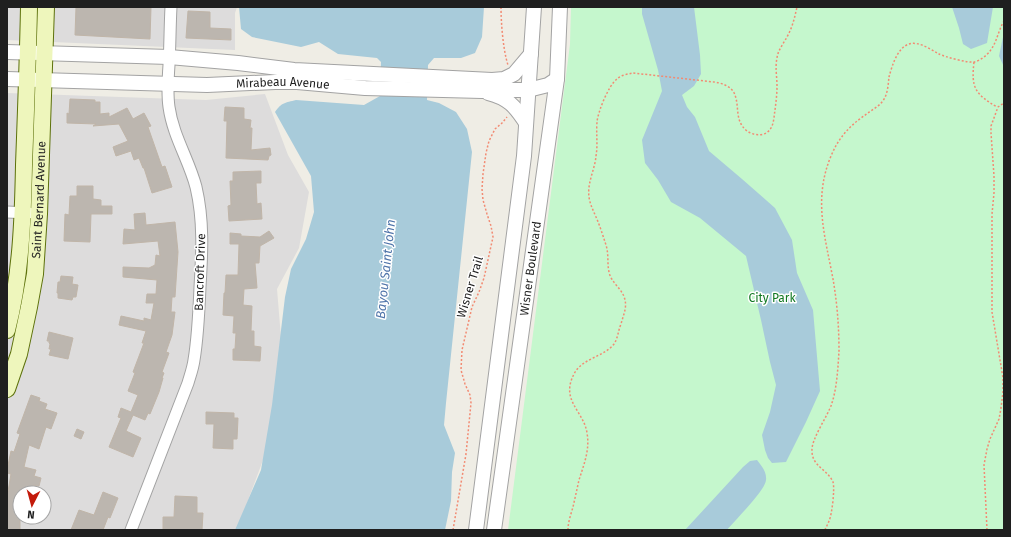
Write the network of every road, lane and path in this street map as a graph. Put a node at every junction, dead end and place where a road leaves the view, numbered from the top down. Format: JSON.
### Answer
{"nodes":[{"id":1,"x":29,"y":7,"type":"edge"},
{"id":2,"x":46,"y":7,"type":"edge"},
{"id":3,"x":171,"y":7,"type":"edge"},
{"id":4,"x":501,"y":7,"type":"edge"},
{"id":5,"x":534,"y":7,"type":"edge"},
{"id":6,"x":560,"y":7,"type":"edge"},
{"id":7,"x":797,"y":7,"type":"edge"},
{"id":8,"x":1004,"y":21,"type":"edge"},
{"id":9,"x":7,"y":52,"type":"edge"},
{"id":10,"x":28,"y":52,"type":"junction"},
{"id":11,"x":45,"y":53,"type":"junction"},
{"id":12,"x":531,"y":54,"type":"junction"},
{"id":13,"x":169,"y":57,"type":"junction"},
{"id":14,"x":974,"y":62,"type":"junction"},
{"id":15,"x":510,"y":76,"type":"junction"},
{"id":16,"x":7,"y":79,"type":"edge"},
{"id":17,"x":556,"y":79,"type":"junction"},
{"id":18,"x":27,"y":80,"type":"junction"},
{"id":19,"x":44,"y":80,"type":"junction"},
{"id":20,"x":168,"y":84,"type":"junction"},
{"id":21,"x":528,"y":90,"type":"junction"},
{"id":22,"x":482,"y":91,"type":"junction"},
{"id":23,"x":510,"y":103,"type":"junction"},
{"id":24,"x":1004,"y":103,"type":"edge"},
{"id":25,"x":998,"y":107,"type":"junction"},
{"id":26,"x":526,"y":123,"type":"junction"},
{"id":27,"x":15,"y":212,"type":"edge"},
{"id":28,"x":39,"y":214,"type":"junction"},
{"id":29,"x":7,"y":330,"type":"edge"},
{"id":30,"x":8,"y":382,"type":"edge"},
{"id":31,"x":131,"y":530,"type":"edge"},
{"id":32,"x":453,"y":530,"type":"edge"},
{"id":33,"x":476,"y":530,"type":"edge"},
{"id":34,"x":494,"y":530,"type":"edge"},
{"id":35,"x":568,"y":530,"type":"edge"},
{"id":36,"x":825,"y":530,"type":"edge"},
{"id":37,"x":987,"y":530,"type":"edge"}],
"edges":[{"from":1,"to":10,"type":"main road","name":"Saint Bernard Avenue"},
{"from":2,"to":11,"type":"main road","name":"Saint Bernard Avenue"},
{"from":3,"to":13,"type":"street","name":"Bancroft Drive"},
{"from":4,"to":15,"type":"path"},
{"from":5,"to":12,"type":"street","name":"Wisner Boulevard"},
{"from":6,"to":17,"type":"street","name":"Wisner Boulevard"},
{"from":7,"to":35,"type":"path"},
{"from":8,"to":14,"type":"path"},
{"from":9,"to":10,"type":"street","name":"Mirabeau Avenue"},
{"from":10,"to":11,"type":"street","name":"Mirabeau Avenue"},
{"from":10,"to":18,"type":"main road","name":"Saint Bernard Avenue"},
{"from":11,"to":13,"type":"street","name":"Mirabeau Avenue"},
{"from":11,"to":19,"type":"main road","name":"Saint Bernard Avenue"},
{"from":12,"to":15,"type":"street"},
{"from":12,"to":21,"type":"street","name":"Wisner Boulevard"},
{"from":13,"to":15,"type":"street","name":"Mirabeau Avenue"},
{"from":13,"to":20,"type":"street","name":"Bancroft Drive"},
{"from":14,"to":25,"type":"path"},
{"from":14,"to":36,"type":"path"},
{"from":16,"to":18,"type":"street","name":"Mirabeau Avenue"},
{"from":17,"to":21,"type":"street","name":"Mirabeau Avenue"},
{"from":17,"to":34,"type":"street","name":"Wisner Boulevard"},
{"from":18,"to":19,"type":"street","name":"Mirabeau Avenue"},
{"from":18,"to":27,"type":"main road","name":"Saint Bernard Avenue"},
{"from":19,"to":20,"type":"street","name":"Mirabeau Avenue"},
{"from":19,"to":28,"type":"main road","name":"Saint Bernard Avenue"},
{"from":20,"to":22,"type":"street","name":"Mirabeau Avenue"},
{"from":20,"to":31,"type":"street","name":"Bancroft Drive"},
{"from":21,"to":22,"type":"street","name":"Mirabeau Avenue"},
{"from":21,"to":26,"type":"street","name":"Wisner Boulevard"},
{"from":22,"to":23,"type":"street"},
{"from":23,"to":26,"type":"street"},
{"from":23,"to":32,"type":"path","name":"Wisner Trail"},
{"from":24,"to":25,"type":"path"},
{"from":25,"to":37,"type":"path"},
{"from":26,"to":33,"type":"street","name":"Wisner Boulevard"},
{"from":27,"to":28,"type":"street"},
{"from":27,"to":29,"type":"main road","name":"Saint Bernard Avenue"},
{"from":28,"to":30,"type":"main road","name":"Saint Bernard Avenue"}]}
